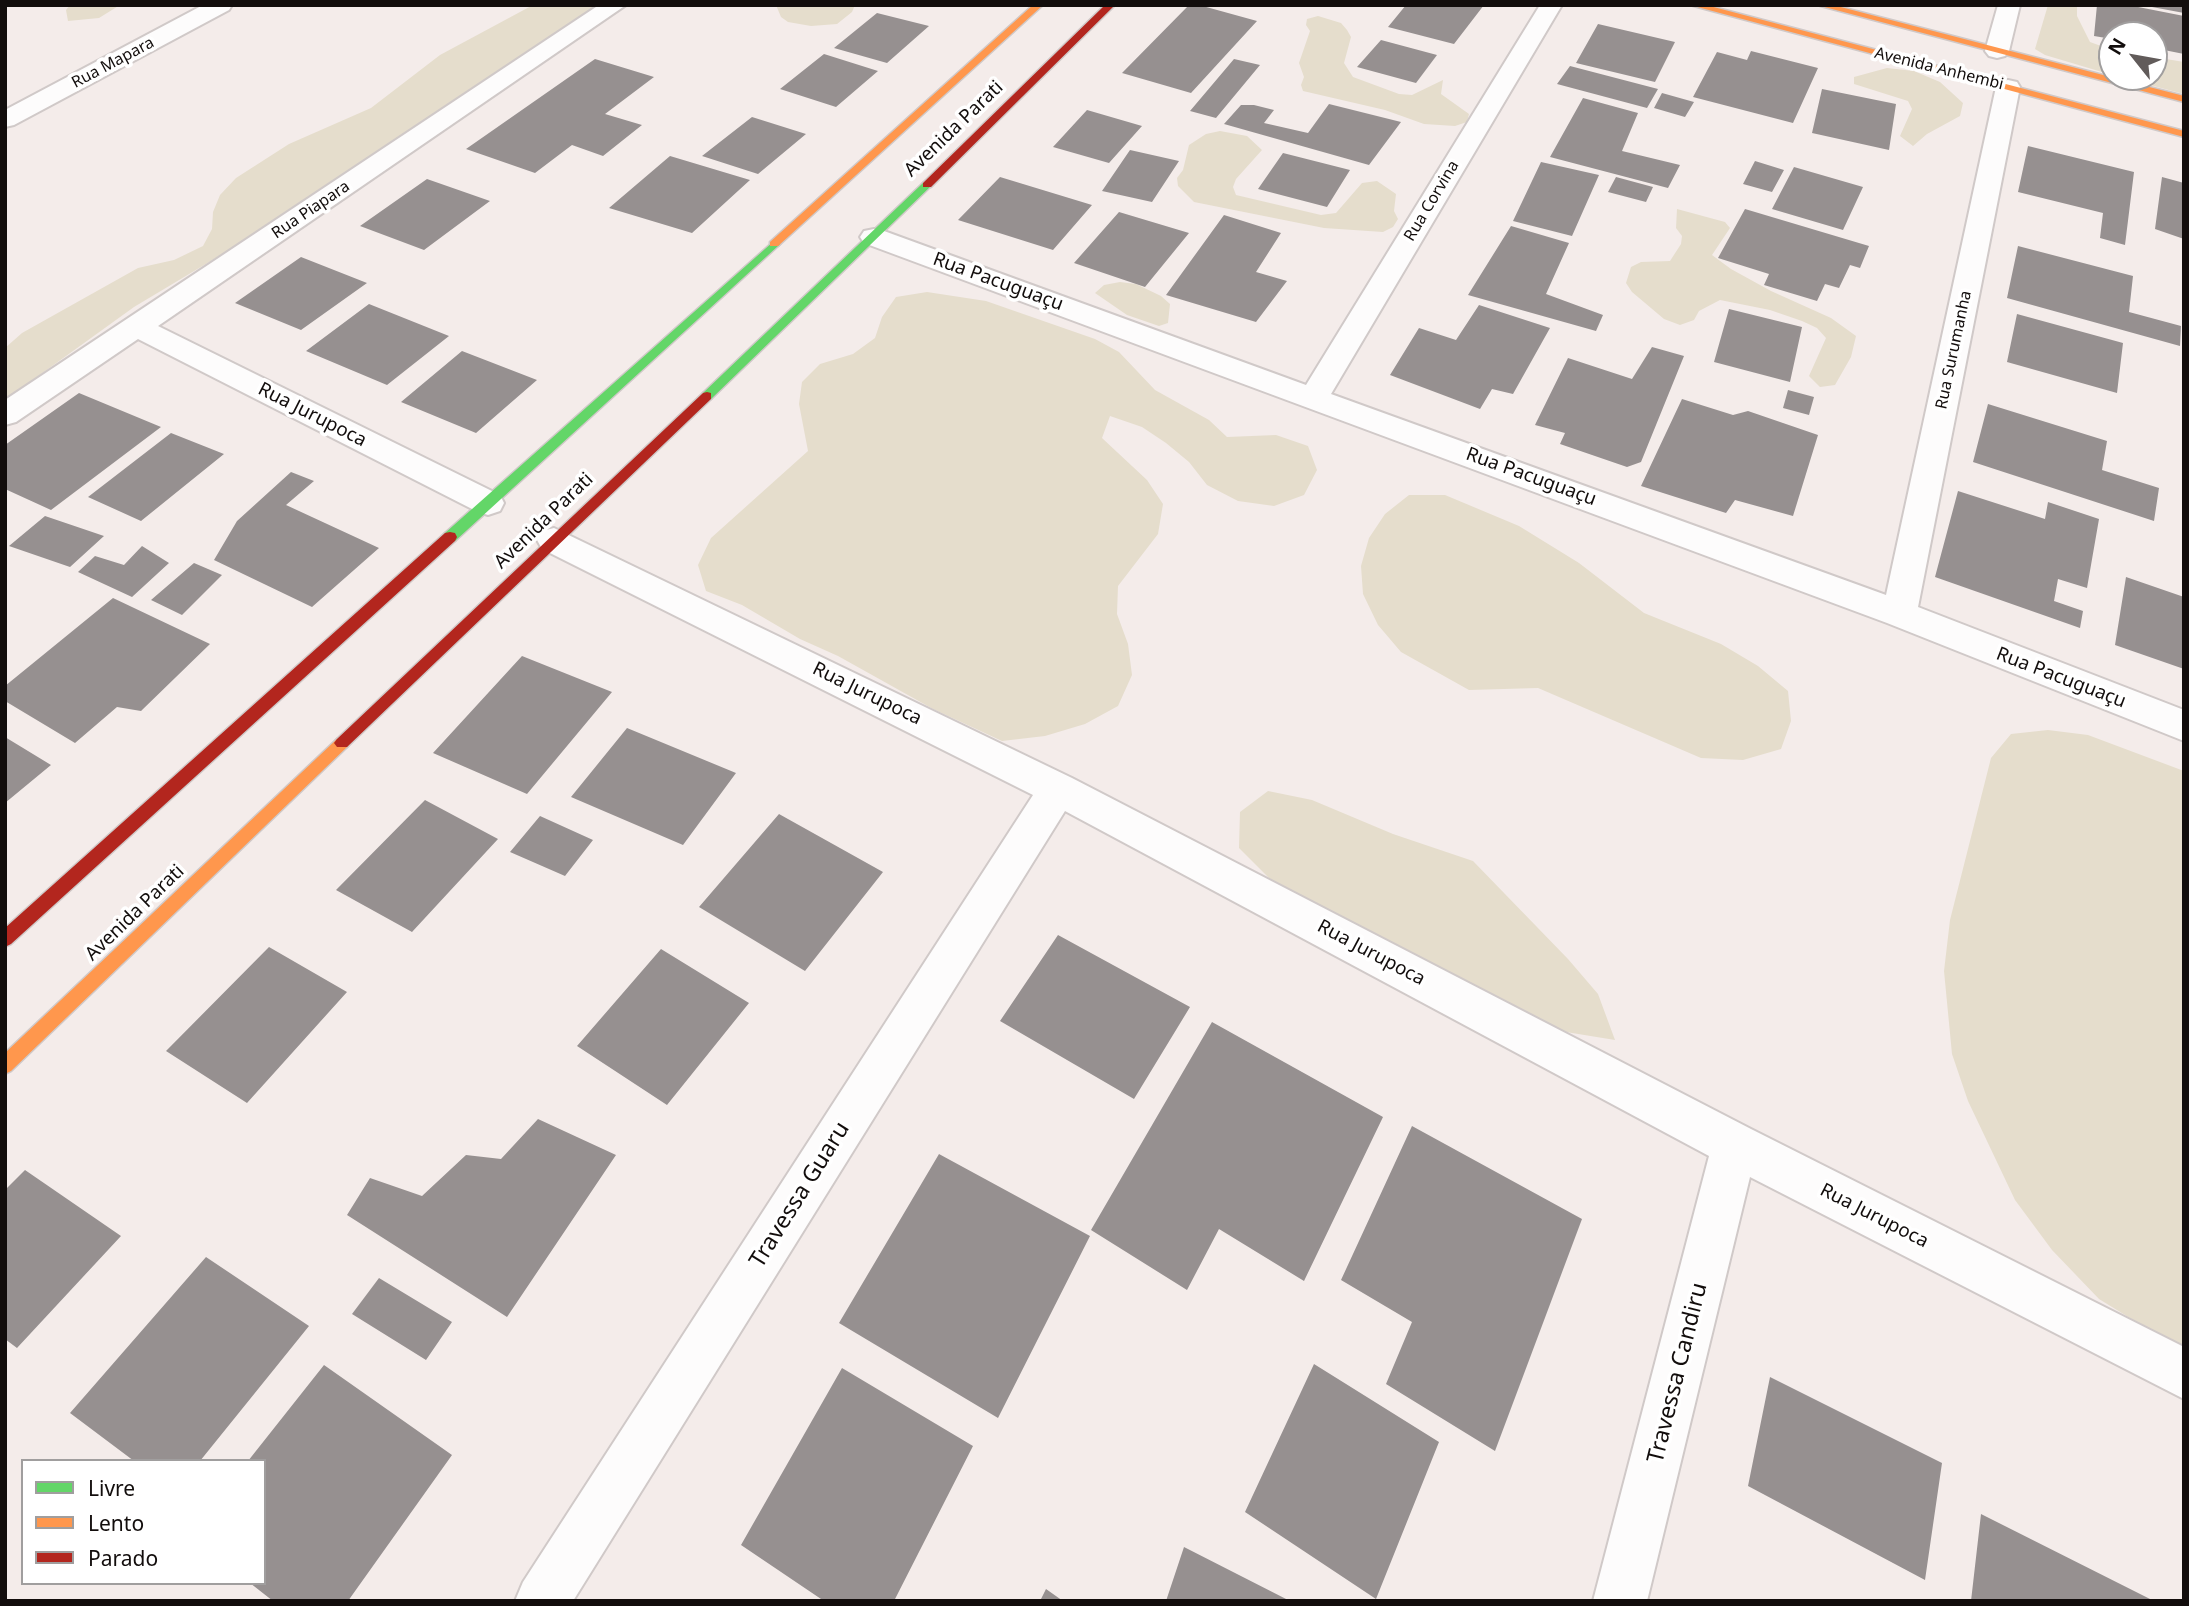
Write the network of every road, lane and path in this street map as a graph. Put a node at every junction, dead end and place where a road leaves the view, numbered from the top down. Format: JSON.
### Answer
{"nodes":[{"id":1,"x":221,"y":5,"type":"edge"},
{"id":2,"x":615,"y":5,"type":"edge"},
{"id":3,"x":1039,"y":5,"type":"edge"},
{"id":4,"x":1111,"y":5,"type":"edge"},
{"id":5,"x":1551,"y":5,"type":"edge"},
{"id":6,"x":1693,"y":5,"type":"edge"},
{"id":7,"x":1821,"y":5,"type":"edge"},
{"id":8,"x":2009,"y":5,"type":"edge"},
{"id":9,"x":1997,"y":51,"type":"junction"},
{"id":10,"x":2008,"y":86,"type":"junction"},
{"id":11,"x":2184,"y":99,"type":"edge"},
{"id":12,"x":5,"y":120,"type":"edge"},
{"id":13,"x":2184,"y":134,"type":"edge"},
{"id":14,"x":874,"y":237,"type":"junction"},
{"id":15,"x":136,"y":327,"type":"junction"},
{"id":16,"x":1314,"y":397,"type":"junction"},
{"id":17,"x":5,"y":415,"type":"edge"},
{"id":18,"x":488,"y":503,"type":"junction"},
{"id":19,"x":554,"y":540,"type":"junction"},
{"id":20,"x":1899,"y":614,"type":"junction"},
{"id":21,"x":2184,"y":726,"type":"edge"},
{"id":22,"x":1058,"y":789,"type":"junction"},
{"id":23,"x":5,"y":939,"type":"edge"},
{"id":24,"x":5,"y":1065,"type":"edge"},
{"id":25,"x":1735,"y":1145,"type":"junction"},
{"id":26,"x":2184,"y":1374,"type":"edge"},
{"id":27,"x":542,"y":1601,"type":"edge"},
{"id":28,"x":1620,"y":1601,"type":"edge"}],
"edges":[{"from":1,"to":12,"type":"street","name":"Rua Mapara"},
{"from":2,"to":15,"type":"street","name":"Rua Piapara"},
{"from":3,"to":18,"type":"street","name":"Avenida Parati"},
{"from":4,"to":14,"type":"street","name":"Avenida Parati"},
{"from":5,"to":16,"type":"street","name":"Rua Corvina"},
{"from":6,"to":10,"type":"street","name":"Avenida Anhembi"},
{"from":7,"to":9,"type":"street","name":"Avenida Anhembi"},
{"from":8,"to":9,"type":"street"},
{"from":9,"to":11,"type":"street","name":"Avenida Anhembi"},
{"from":10,"to":13,"type":"street","name":"Avenida Anhembi"},
{"from":10,"to":20,"type":"street","name":"Rua Surumanha"},
{"from":14,"to":16,"type":"street","name":"Rua Pacuguaçu"},
{"from":14,"to":19,"type":"street","name":"Avenida Parati"},
{"from":15,"to":17,"type":"street","name":"Rua Piapara"},
{"from":15,"to":18,"type":"street","name":"Rua Jurupoca"},
{"from":16,"to":20,"type":"street","name":"Rua Pacuguaçu"},
{"from":18,"to":23,"type":"street","name":"Avenida Parati"},
{"from":19,"to":22,"type":"street","name":"Rua Jurupoca"},
{"from":19,"to":24,"type":"street","name":"Avenida Parati"},
{"from":20,"to":21,"type":"street","name":"Rua Pacuguaçu"},
{"from":22,"to":25,"type":"street","name":"Rua Jurupoca"},
{"from":22,"to":27,"type":"street","name":"Travessa Guaru"},
{"from":25,"to":26,"type":"street","name":"Rua Jurupoca"},
{"from":25,"to":28,"type":"street","name":"Travessa Candiru"}]}
